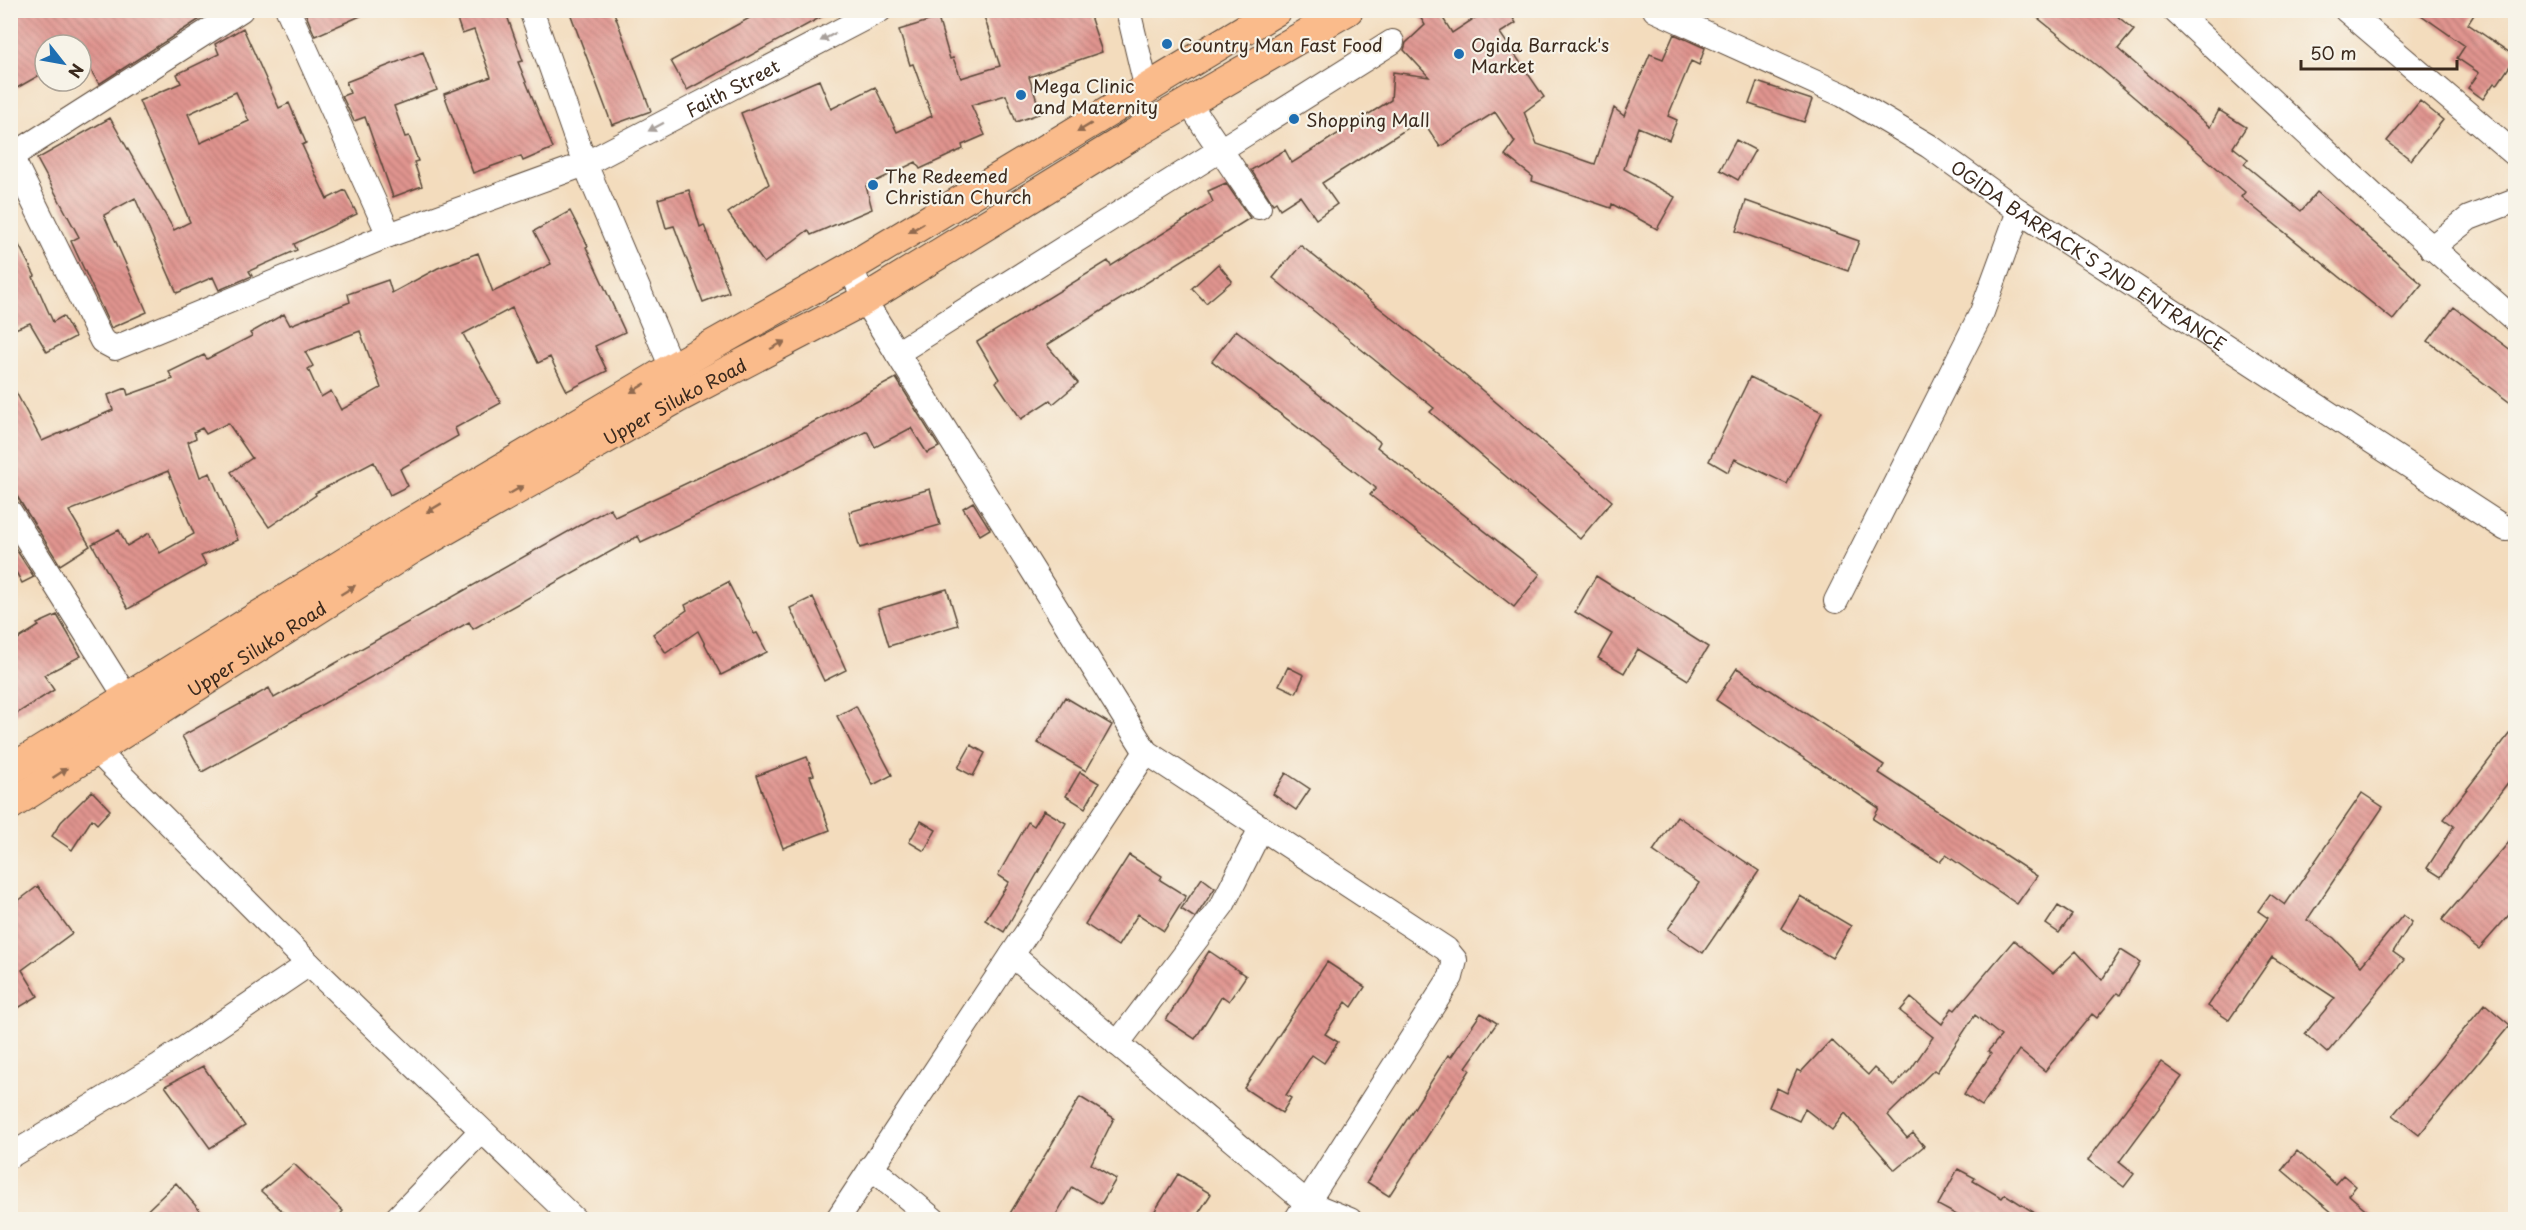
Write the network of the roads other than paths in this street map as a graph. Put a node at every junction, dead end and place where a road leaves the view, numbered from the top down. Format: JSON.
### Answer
{"nodes":[{"id":1,"x":240,"y":10,"type":"edge"},
{"id":2,"x":288,"y":10,"type":"edge"},
{"id":3,"x":531,"y":10,"type":"edge"},
{"id":4,"x":1128,"y":10,"type":"edge"},
{"id":5,"x":1277,"y":10,"type":"edge"},
{"id":6,"x":1348,"y":10,"type":"edge"},
{"id":7,"x":1655,"y":10,"type":"edge"},
{"id":8,"x":2174,"y":10,"type":"edge"},
{"id":9,"x":2346,"y":10,"type":"edge"},
{"id":10,"x":877,"y":11,"type":"edge"},
{"id":11,"x":1392,"y":42,"type":"dead end"},
{"id":12,"x":1147,"y":90,"type":"junction"},
{"id":13,"x":1188,"y":102,"type":"junction"},
{"id":14,"x":1219,"y":149,"type":"junction"},
{"id":15,"x":11,"y":155,"type":"edge"},
{"id":16,"x":2516,"y":155,"type":"edge"},
{"id":17,"x":585,"y":164,"type":"junction"},
{"id":18,"x":2516,"y":200,"type":"edge"},
{"id":19,"x":1259,"y":207,"type":"dead end"},
{"id":20,"x":2019,"y":211,"type":"junction"},
{"id":21,"x":389,"y":235,"type":"junction"},
{"id":22,"x":2431,"y":248,"type":"junction"},
{"id":23,"x":851,"y":267,"type":"junction"},
{"id":24,"x":864,"y":300,"type":"junction"},
{"id":25,"x":2516,"y":321,"type":"edge"},
{"id":26,"x":897,"y":353,"type":"junction"},
{"id":27,"x":672,"y":368,"type":"junction"},
{"id":28,"x":10,"y":512,"type":"edge"},
{"id":29,"x":2506,"y":530,"type":"dead end"},
{"id":30,"x":1836,"y":601,"type":"dead end"},
{"id":31,"x":126,"y":697,"type":"junction"},
{"id":32,"x":96,"y":750,"type":"junction"},
{"id":33,"x":1146,"y":752,"type":"junction"},
{"id":34,"x":10,"y":770,"type":"edge"},
{"id":35,"x":10,"y":805,"type":"edge"},
{"id":36,"x":1261,"y":828,"type":"junction"},
{"id":37,"x":1012,"y":955,"type":"junction"},
{"id":38,"x":309,"y":964,"type":"junction"},
{"id":39,"x":1117,"y":1044,"type":"junction"},
{"id":40,"x":482,"y":1131,"type":"junction"},
{"id":41,"x":10,"y":1156,"type":"edge"},
{"id":42,"x":871,"y":1167,"type":"junction"},
{"id":43,"x":1301,"y":1211,"type":"edge"},
{"id":44,"x":394,"y":1220,"type":"edge"},
{"id":45,"x":575,"y":1220,"type":"edge"},
{"id":46,"x":837,"y":1220,"type":"edge"},
{"id":47,"x":934,"y":1220,"type":"edge"},
{"id":48,"x":1350,"y":1220,"type":"edge"}],
"edges":[{"from":1,"to":15,"type":"street"},
{"from":2,"to":21,"type":"street"},
{"from":3,"to":17,"type":"street"},
{"from":4,"to":12,"type":"street"},
{"from":5,"to":12,"type":"main road","name":"Upper Siluko Road"},
{"from":6,"to":13,"type":"main road","name":"Upper Siluko Road"},
{"from":7,"to":20,"type":"street","name":"OGIDA BARRACK'S 2ND ENTRANCE"},
{"from":8,"to":22,"type":"street"},
{"from":9,"to":16,"type":"street"},
{"from":10,"to":17,"type":"street","name":"Faith Street","one_way":true},
{"from":11,"to":14,"type":"street"},
{"from":12,"to":23,"type":"main road","name":"Upper Siluko Road","one_way":true},
{"from":13,"to":14,"type":"street"},
{"from":13,"to":24,"type":"main road","name":"Upper Siluko Road"},
{"from":14,"to":19,"type":"street"},
{"from":14,"to":26,"type":"street"},
{"from":15,"to":21,"type":"street","name":"Faith Street"},
{"from":17,"to":21,"type":"street","name":"Faith Street"},
{"from":17,"to":27,"type":"street"},
{"from":18,"to":22,"type":"street"},
{"from":20,"to":29,"type":"street","name":"OGIDA BARRACK'S 2ND ENTRANCE"},
{"from":20,"to":30,"type":"street"},
{"from":22,"to":25,"type":"street"},
{"from":23,"to":24,"type":"street"},
{"from":23,"to":27,"type":"main road","name":"Upper Siluko Road"},
{"from":24,"to":26,"type":"street"},
{"from":32,"to":24,"type":"main road","name":"Upper Siluko Road","one_way":true},
{"from":26,"to":33,"type":"street"},
{"from":27,"to":31,"type":"main road","name":"Upper Siluko Road","one_way":true},
{"from":28,"to":31,"type":"street"},
{"from":31,"to":34,"type":"main road","name":"Upper Siluko Road"},
{"from":35,"to":32,"type":"main road","name":"Upper Siluko Road","one_way":true},
{"from":32,"to":38,"type":"street"},
{"from":33,"to":36,"type":"street"},
{"from":33,"to":37,"type":"street"},
{"from":36,"to":39,"type":"street"},
{"from":36,"to":43,"type":"street"},
{"from":37,"to":39,"type":"street"},
{"from":37,"to":42,"type":"street"},
{"from":38,"to":40,"type":"street"},
{"from":38,"to":41,"type":"street"},
{"from":39,"to":43,"type":"street"},
{"from":40,"to":44,"type":"street"},
{"from":40,"to":45,"type":"street"},
{"from":42,"to":46,"type":"street"},
{"from":42,"to":47,"type":"street"},
{"from":43,"to":48,"type":"street"}]}
